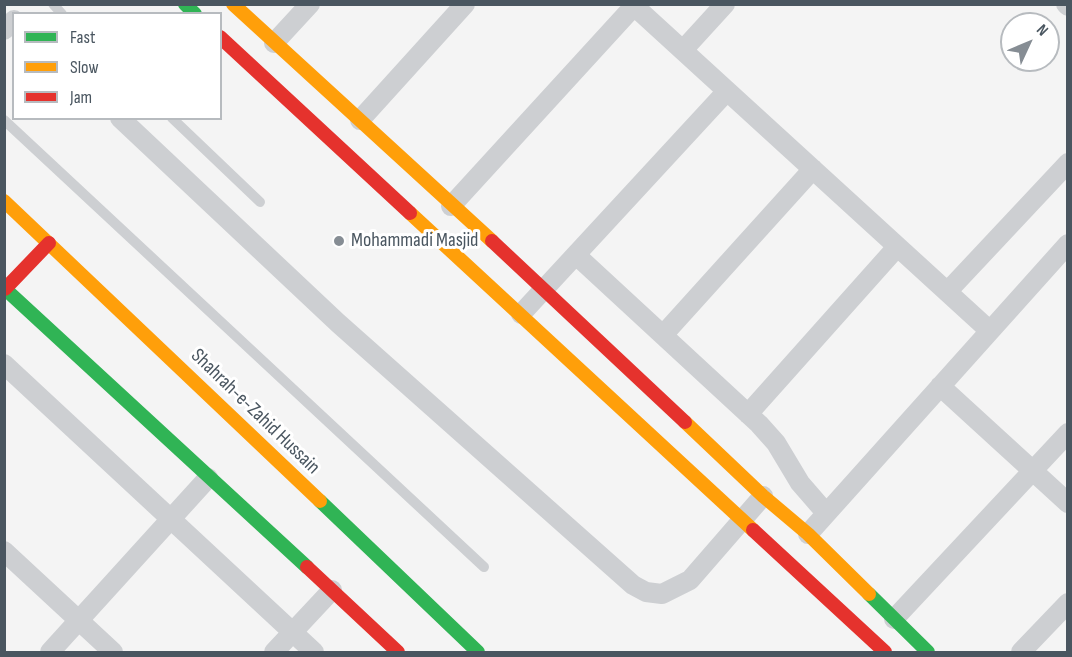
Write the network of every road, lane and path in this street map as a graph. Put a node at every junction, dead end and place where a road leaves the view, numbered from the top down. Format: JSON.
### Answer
{"nodes":[{"id":1,"x":233,"y":4,"type":"edge"},
{"id":2,"x":310,"y":4,"type":"edge"},
{"id":3,"x":465,"y":4,"type":"edge"},
{"id":4,"x":725,"y":4,"type":"edge"},
{"id":5,"x":633,"y":5,"type":"edge"},
{"id":6,"x":222,"y":39,"type":"edge"},
{"id":7,"x":274,"y":43,"type":"junction"},
{"id":8,"x":683,"y":51,"type":"junction"},
{"id":9,"x":727,"y":91,"type":"junction"},
{"id":10,"x":4,"y":120,"type":"edge"},
{"id":11,"x":122,"y":120,"type":"edge"},
{"id":12,"x":174,"y":120,"type":"edge"},
{"id":13,"x":360,"y":120,"type":"junction"},
{"id":14,"x":1068,"y":163,"type":"edge"},
{"id":15,"x":813,"y":169,"type":"junction"},
{"id":16,"x":4,"y":201,"type":"edge"},
{"id":17,"x":260,"y":202,"type":"dead end"},
{"id":18,"x":451,"y":206,"type":"junction"},
{"id":19,"x":49,"y":243,"type":"junction"},
{"id":20,"x":1068,"y":244,"type":"edge"},
{"id":21,"x":897,"y":247,"type":"junction"},
{"id":22,"x":576,"y":255,"type":"junction"},
{"id":23,"x":544,"y":288,"type":"junction"},
{"id":24,"x":5,"y":289,"type":"edge"},
{"id":25,"x":947,"y":292,"type":"junction"},
{"id":26,"x":521,"y":314,"type":"junction"},
{"id":27,"x":990,"y":331,"type":"junction"},
{"id":28,"x":663,"y":335,"type":"junction"},
{"id":29,"x":5,"y":366,"type":"edge"},
{"id":30,"x":940,"y":386,"type":"junction"},
{"id":31,"x":748,"y":414,"type":"junction"},
{"id":32,"x":1068,"y":434,"type":"edge"},
{"id":33,"x":1032,"y":471,"type":"junction"},
{"id":34,"x":208,"y":478,"type":"junction"},
{"id":35,"x":763,"y":496,"type":"junction"},
{"id":36,"x":1068,"y":503,"type":"edge"},
{"id":37,"x":826,"y":513,"type":"junction"},
{"id":38,"x":171,"y":519,"type":"junction"},
{"id":39,"x":742,"y":519,"type":"junction"},
{"id":40,"x":808,"y":534,"type":"junction"},
{"id":41,"x":4,"y":551,"type":"edge"},
{"id":42,"x":484,"y":567,"type":"dead end"},
{"id":43,"x":332,"y":590,"type":"junction"},
{"id":44,"x":1068,"y":603,"type":"edge"},
{"id":45,"x":894,"y":619,"type":"junction"},
{"id":46,"x":79,"y":620,"type":"junction"},
{"id":47,"x":292,"y":633,"type":"junction"},
{"id":48,"x":50,"y":652,"type":"edge"},
{"id":49,"x":113,"y":652,"type":"edge"},
{"id":50,"x":274,"y":652,"type":"edge"},
{"id":51,"x":314,"y":652,"type":"edge"},
{"id":52,"x":398,"y":652,"type":"edge"},
{"id":53,"x":478,"y":652,"type":"edge"},
{"id":54,"x":885,"y":652,"type":"edge"},
{"id":55,"x":928,"y":652,"type":"edge"},
{"id":56,"x":1022,"y":652,"type":"edge"}],
"edges":[{"from":1,"to":7,"type":"street"},
{"from":2,"to":7,"type":"street"},
{"from":3,"to":13,"type":"street"},
{"from":4,"to":8,"type":"street"},
{"from":5,"to":8,"type":"street"},
{"from":5,"to":18,"type":"street"},
{"from":6,"to":26,"type":"street"},
{"from":7,"to":13,"type":"street"},
{"from":8,"to":9,"type":"street"},
{"from":9,"to":15,"type":"street"},
{"from":9,"to":22,"type":"street"},
{"from":10,"to":42,"type":"lane"},
{"from":11,"to":39,"type":"street"},
{"from":12,"to":17,"type":"lane"},
{"from":13,"to":18,"type":"street"},
{"from":14,"to":25,"type":"street"},
{"from":15,"to":21,"type":"street"},
{"from":15,"to":28,"type":"street"},
{"from":16,"to":19,"type":"street","name":"Shahrah-e-Zahid Hussain"},
{"from":18,"to":23,"type":"street"},
{"from":19,"to":24,"type":"street"},
{"from":19,"to":53,"type":"street","name":"Shahrah-e-Zahid Hussain"},
{"from":20,"to":27,"type":"street"},
{"from":21,"to":25,"type":"street"},
{"from":21,"to":31,"type":"street"},
{"from":22,"to":23,"type":"street"},
{"from":22,"to":28,"type":"street"},
{"from":23,"to":26,"type":"street"},
{"from":23,"to":35,"type":"street"},
{"from":24,"to":34,"type":"street"},
{"from":25,"to":27,"type":"street"},
{"from":26,"to":39,"type":"street"},
{"from":27,"to":30,"type":"street"},
{"from":28,"to":31,"type":"street"},
{"from":29,"to":38,"type":"street"},
{"from":30,"to":33,"type":"street"},
{"from":30,"to":37,"type":"street"},
{"from":31,"to":37,"type":"street"},
{"from":32,"to":33,"type":"street"},
{"from":33,"to":36,"type":"street"},
{"from":33,"to":45,"type":"street"},
{"from":34,"to":38,"type":"street"},
{"from":34,"to":43,"type":"street"},
{"from":35,"to":39,"type":"street"},
{"from":35,"to":40,"type":"street"},
{"from":37,"to":40,"type":"street"},
{"from":38,"to":46,"type":"street"},
{"from":38,"to":47,"type":"street"},
{"from":39,"to":54,"type":"street"},
{"from":40,"to":45,"type":"street"},
{"from":41,"to":46,"type":"street"},
{"from":43,"to":47,"type":"street"},
{"from":43,"to":52,"type":"street"},
{"from":44,"to":56,"type":"street"},
{"from":45,"to":55,"type":"street"},
{"from":46,"to":48,"type":"street"},
{"from":46,"to":49,"type":"street"},
{"from":47,"to":50,"type":"street"},
{"from":47,"to":51,"type":"street"}]}
